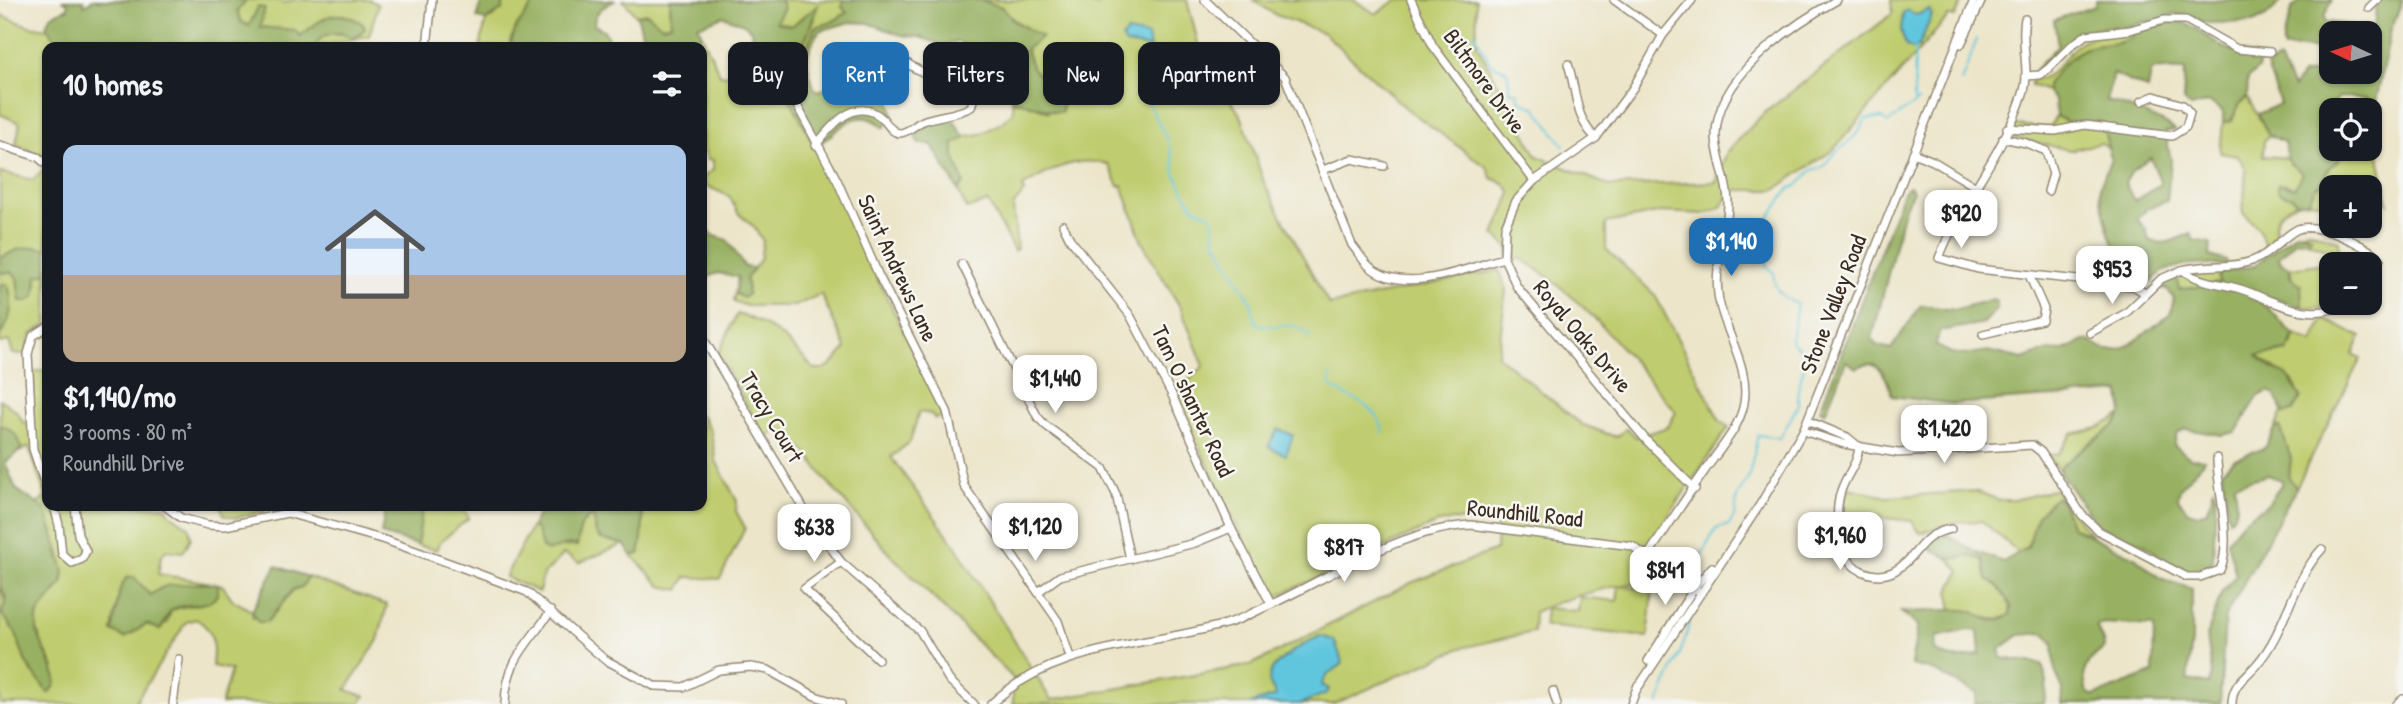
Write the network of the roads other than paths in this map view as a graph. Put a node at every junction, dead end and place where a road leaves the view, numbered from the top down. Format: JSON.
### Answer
{"nodes":[{"id":1,"x":432,"y":0,"type":"edge"},
{"id":2,"x":1205,"y":0,"type":"edge"},
{"id":3,"x":1411,"y":0,"type":"edge"},
{"id":4,"x":1614,"y":0,"type":"edge"},
{"id":5,"x":1692,"y":0,"type":"edge"},
{"id":6,"x":1837,"y":0,"type":"edge"},
{"id":7,"x":1973,"y":0,"type":"edge"},
{"id":8,"x":1982,"y":0,"type":"edge"},
{"id":9,"x":2377,"y":0,"type":"edge"},
{"id":10,"x":2369,"y":8,"type":"dead end"},
{"id":11,"x":2025,"y":19,"type":"dead end"},
{"id":12,"x":1663,"y":35,"type":"junction"},
{"id":13,"x":428,"y":42,"type":"edge"},
{"id":14,"x":2270,"y":52,"type":"dead end"},
{"id":15,"x":1949,"y":62,"type":"junction"},
{"id":16,"x":909,"y":63,"type":"edge"},
{"id":17,"x":1568,"y":64,"type":"dead end"},
{"id":18,"x":2025,"y":76,"type":"junction"},
{"id":19,"x":2142,"y":101,"type":"dead end"},
{"id":20,"x":796,"y":105,"type":"edge"},
{"id":21,"x":2007,"y":128,"type":"junction"},
{"id":22,"x":1596,"y":138,"type":"junction"},
{"id":23,"x":2003,"y":138,"type":"junction"},
{"id":24,"x":0,"y":145,"type":"edge"},
{"id":25,"x":816,"y":145,"type":"junction"},
{"id":26,"x":1913,"y":153,"type":"junction"},
{"id":27,"x":42,"y":161,"type":"edge"},
{"id":28,"x":1384,"y":166,"type":"dead end"},
{"id":29,"x":1323,"y":170,"type":"junction"},
{"id":30,"x":1534,"y":181,"type":"junction"},
{"id":31,"x":1976,"y":187,"type":"junction"},
{"id":32,"x":2048,"y":191,"type":"dead end"},
{"id":33,"x":1063,"y":225,"type":"dead end"},
{"id":34,"x":2374,"y":252,"type":"edge"},
{"id":35,"x":1504,"y":258,"type":"junction"},
{"id":36,"x":962,"y":264,"type":"dead end"},
{"id":37,"x":2182,"y":270,"type":"junction"},
{"id":38,"x":2029,"y":275,"type":"junction"},
{"id":39,"x":2145,"y":293,"type":"junction"},
{"id":40,"x":2319,"y":312,"type":"edge"},
{"id":41,"x":42,"y":330,"type":"edge"},
{"id":42,"x":2090,"y":333,"type":"dead end"},
{"id":43,"x":1983,"y":334,"type":"dead end"},
{"id":44,"x":707,"y":344,"type":"edge"},
{"id":45,"x":1808,"y":421,"type":"junction"},
{"id":46,"x":1803,"y":432,"type":"junction"},
{"id":47,"x":1859,"y":446,"type":"junction"},
{"id":48,"x":2217,"y":458,"type":"dead end"},
{"id":49,"x":42,"y":476,"type":"edge"},
{"id":50,"x":1695,"y":489,"type":"junction"},
{"id":51,"x":55,"y":511,"type":"edge"},
{"id":52,"x":76,"y":511,"type":"edge"},
{"id":53,"x":173,"y":511,"type":"edge"},
{"id":54,"x":1231,"y":528,"type":"junction"},
{"id":55,"x":1951,"y":529,"type":"dead end"},
{"id":56,"x":2322,"y":549,"type":"dead end"},
{"id":57,"x":1648,"y":555,"type":"junction"},
{"id":58,"x":1130,"y":559,"type":"junction"},
{"id":59,"x":841,"y":562,"type":"junction"},
{"id":60,"x":1697,"y":590,"type":"junction"},
{"id":61,"x":1038,"y":592,"type":"junction"},
{"id":62,"x":1271,"y":604,"type":"junction"},
{"id":63,"x":551,"y":611,"type":"junction"},
{"id":64,"x":1070,"y":657,"type":"junction"},
{"id":65,"x":179,"y":659,"type":"dead end"},
{"id":66,"x":878,"y":659,"type":"dead end"},
{"id":67,"x":1553,"y":691,"type":"dead end"},
{"id":68,"x":2403,"y":699,"type":"edge"},
{"id":69,"x":173,"y":704,"type":"edge"},
{"id":70,"x":505,"y":704,"type":"edge"},
{"id":71,"x":841,"y":704,"type":"edge"},
{"id":72,"x":974,"y":704,"type":"edge"},
{"id":73,"x":991,"y":704,"type":"edge"},
{"id":74,"x":1556,"y":704,"type":"edge"},
{"id":75,"x":1631,"y":704,"type":"edge"},
{"id":76,"x":2232,"y":704,"type":"edge"},
{"id":77,"x":2397,"y":704,"type":"edge"}],
"edges":[{"from":1,"to":13,"type":"street"},
{"from":2,"to":29,"type":"street"},
{"from":3,"to":30,"type":"street","name":"Biltmore Drive"},
{"from":4,"to":12,"type":"street"},
{"from":5,"to":12,"type":"street"},
{"from":6,"to":50,"type":"street"},
{"from":7,"to":15,"type":"street","name":"Stone Valley Road"},
{"from":8,"to":15,"type":"street","name":"Stone Valley Road"},
{"from":9,"to":10,"type":"street"},
{"from":11,"to":18,"type":"street"},
{"from":12,"to":22,"type":"street"},
{"from":14,"to":18,"type":"street"},
{"from":15,"to":26,"type":"street","name":"Stone Valley Road"},
{"from":16,"to":25,"type":"street"},
{"from":17,"to":22,"type":"street"},
{"from":18,"to":21,"type":"street"},
{"from":19,"to":21,"type":"street"},
{"from":20,"to":25,"type":"street","name":"Saint Andrews Lane"},
{"from":21,"to":23,"type":"street"},
{"from":22,"to":30,"type":"street"},
{"from":23,"to":31,"type":"street"},
{"from":23,"to":32,"type":"street"},
{"from":24,"to":27,"type":"street"},
{"from":25,"to":61,"type":"street","name":"Saint Andrews Lane"},
{"from":26,"to":31,"type":"street"},
{"from":26,"to":45,"type":"street","name":"Stone Valley Road"},
{"from":28,"to":29,"type":"street"},
{"from":29,"to":35,"type":"street"},
{"from":30,"to":35,"type":"street"},
{"from":31,"to":38,"type":"street"},
{"from":33,"to":54,"type":"street","name":"Tam O'shanter Road"},
{"from":34,"to":37,"type":"street"},
{"from":35,"to":50,"type":"street","name":"Royal Oaks Drive"},
{"from":36,"to":58,"type":"street"},
{"from":37,"to":39,"type":"street"},
{"from":37,"to":40,"type":"street"},
{"from":38,"to":39,"type":"street"},
{"from":38,"to":43,"type":"street"},
{"from":39,"to":42,"type":"street"},
{"from":41,"to":49,"type":"street"},
{"from":44,"to":59,"type":"street","name":"Tracy Court"},
{"from":45,"to":46,"type":"street","name":"Stone Valley Road"},
{"from":45,"to":47,"type":"street"},
{"from":46,"to":47,"type":"street"},
{"from":46,"to":60,"type":"street","name":"Stone Valley Road"},
{"from":47,"to":48,"type":"street"},
{"from":47,"to":55,"type":"street"},
{"from":50,"to":57,"type":"street"},
{"from":51,"to":52,"type":"street"},
{"from":53,"to":63,"type":"street"},
{"from":54,"to":58,"type":"street"},
{"from":54,"to":62,"type":"street","name":"Tam O'shanter Road"},
{"from":56,"to":76,"type":"street"},
{"from":57,"to":60,"type":"street","name":"Roundhill Road"},
{"from":57,"to":62,"type":"street","name":"Roundhill Road"},
{"from":58,"to":61,"type":"street"},
{"from":59,"to":66,"type":"street"},
{"from":59,"to":72,"type":"street","name":"Tracy Court"},
{"from":60,"to":75,"type":"street","name":"Stone Valley Road"},
{"from":61,"to":64,"type":"street"},
{"from":62,"to":64,"type":"street","name":"Roundhill Road"},
{"from":63,"to":70,"type":"street"},
{"from":63,"to":71,"type":"street"},
{"from":64,"to":73,"type":"street","name":"Roundhill Road"},
{"from":65,"to":69,"type":"street"},
{"from":67,"to":74,"type":"street"},
{"from":68,"to":77,"type":"street"}]}
